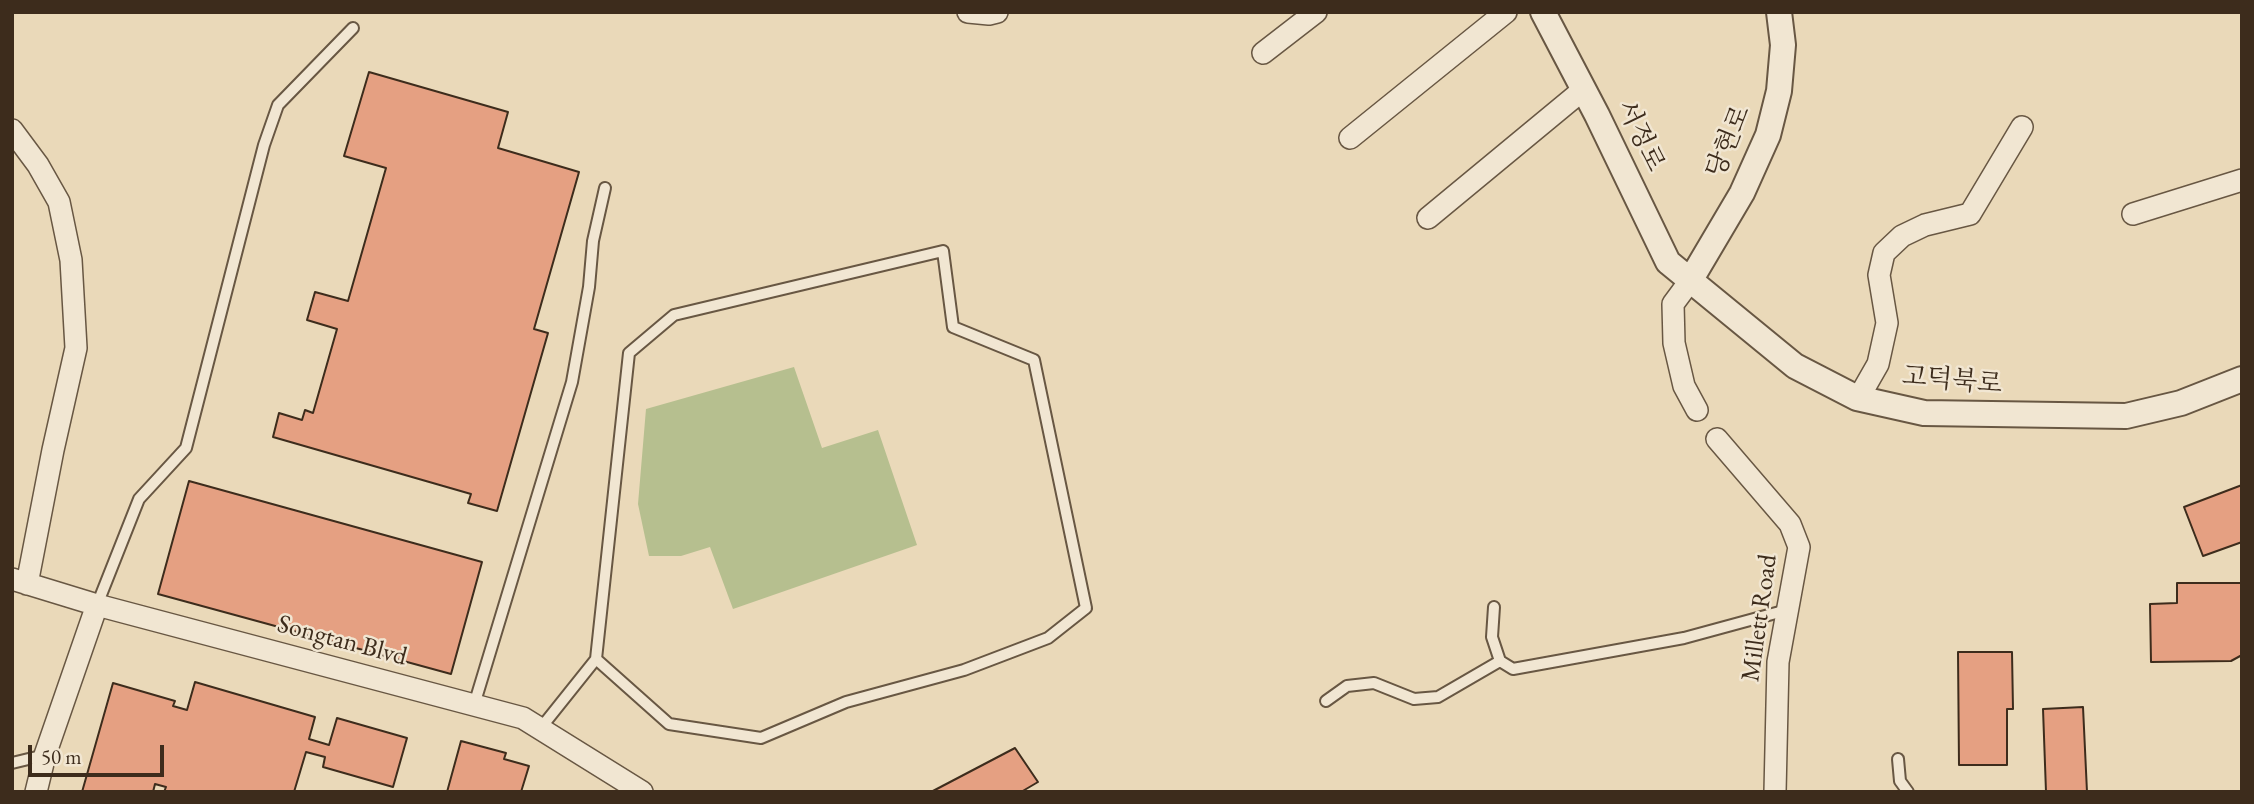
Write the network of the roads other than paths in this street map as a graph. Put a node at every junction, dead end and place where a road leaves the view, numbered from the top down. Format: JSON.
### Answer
{"nodes":[{"id":1,"x":968,"y":12,"type":"edge"},
{"id":2,"x":997,"y":12,"type":"edge"},
{"id":3,"x":1316,"y":12,"type":"edge"},
{"id":4,"x":1506,"y":12,"type":"edge"},
{"id":5,"x":1543,"y":12,"type":"edge"},
{"id":6,"x":1779,"y":12,"type":"edge"},
{"id":7,"x":354,"y":28,"type":"dead end"},
{"id":8,"x":1262,"y":53,"type":"dead end"},
{"id":9,"x":1584,"y":89,"type":"junction"},
{"id":10,"x":2022,"y":127,"type":"dead end"},
{"id":11,"x":12,"y":130,"type":"edge"},
{"id":12,"x":1350,"y":138,"type":"dead end"},
{"id":13,"x":2242,"y":180,"type":"edge"},
{"id":14,"x":605,"y":188,"type":"dead end"},
{"id":15,"x":2133,"y":214,"type":"dead end"},
{"id":16,"x":1428,"y":218,"type":"dead end"},
{"id":17,"x":1690,"y":281,"type":"junction"},
{"id":18,"x":2242,"y":379,"type":"edge"},
{"id":19,"x":1858,"y":399,"type":"junction"},
{"id":20,"x":1698,"y":410,"type":"dead end"},
{"id":21,"x":1717,"y":439,"type":"dead end"},
{"id":22,"x":20,"y":581,"type":"edge"},
{"id":23,"x":97,"y":605,"type":"junction"},
{"id":24,"x":1494,"y":607,"type":"dead end"},
{"id":25,"x":1787,"y":610,"type":"junction"},
{"id":26,"x":596,"y":659,"type":"junction"},
{"id":27,"x":1500,"y":661,"type":"junction"},
{"id":28,"x":1325,"y":701,"type":"dead end"},
{"id":29,"x":474,"y":705,"type":"junction"},
{"id":30,"x":540,"y":729,"type":"junction"},
{"id":31,"x":45,"y":755,"type":"junction"},
{"id":32,"x":1898,"y":759,"type":"dead end"},
{"id":33,"x":12,"y":763,"type":"edge"},
{"id":34,"x":36,"y":792,"type":"edge"},
{"id":35,"x":642,"y":792,"type":"edge"},
{"id":36,"x":1775,"y":792,"type":"edge"},
{"id":37,"x":1908,"y":792,"type":"edge"}],
"edges":[{"from":1,"to":2,"type":"street"},
{"from":3,"to":8,"type":"street"},
{"from":4,"to":12,"type":"street"},
{"from":5,"to":9,"type":"street","name":"서정로"},
{"from":6,"to":17,"type":"street","name":"당현로"},
{"from":7,"to":23,"type":"lane"},
{"from":9,"to":16,"type":"street"},
{"from":9,"to":17,"type":"street","name":"서정로"},
{"from":10,"to":19,"type":"street"},
{"from":11,"to":22,"type":"street"},
{"from":13,"to":15,"type":"street"},
{"from":14,"to":29,"type":"lane"},
{"from":17,"to":19,"type":"street","name":"고덕북로"},
{"from":17,"to":20,"type":"street"},
{"from":18,"to":19,"type":"street","name":"고덕북로"},
{"from":21,"to":25,"type":"street","name":"Millett Road"},
{"from":22,"to":23,"type":"street","name":"Songtan Blvd"},
{"from":23,"to":29,"type":"street","name":"Songtan Blvd"},
{"from":23,"to":31,"type":"street"},
{"from":24,"to":27,"type":"lane"},
{"from":25,"to":27,"type":"lane"},
{"from":25,"to":36,"type":"street","name":"Millett Road"},
{"from":26,"to":26,"type":"lane"},
{"from":26,"to":30,"type":"lane"},
{"from":27,"to":28,"type":"lane"},
{"from":29,"to":30,"type":"street","name":"Songtan Blvd"},
{"from":30,"to":35,"type":"street","name":"Songtan Blvd"},
{"from":31,"to":33,"type":"lane"},
{"from":31,"to":34,"type":"street"},
{"from":32,"to":37,"type":"lane"}]}
